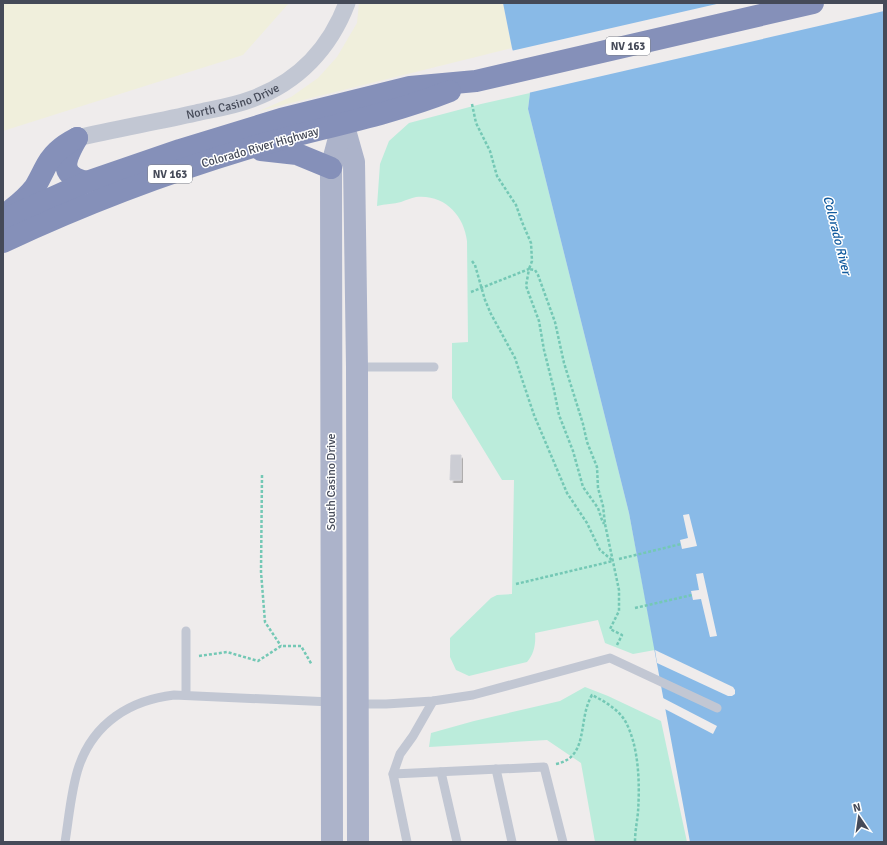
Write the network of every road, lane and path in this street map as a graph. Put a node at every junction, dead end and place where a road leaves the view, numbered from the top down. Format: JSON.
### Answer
{"nodes":[{"id":1,"x":347,"y":3,"type":"edge"},
{"id":2,"x":813,"y":3,"type":"edge"},
{"id":3,"x":472,"y":104,"type":"dead end"},
{"id":4,"x":342,"y":113,"type":"junction"},
{"id":5,"x":77,"y":138,"type":"junction"},
{"id":6,"x":246,"y":149,"type":"junction"},
{"id":7,"x":331,"y":168,"type":"junction"},
{"id":8,"x":87,"y":182,"type":"junction"},
{"id":9,"x":3,"y":215,"type":"edge"},
{"id":10,"x":3,"y":220,"type":"edge"},
{"id":11,"x":3,"y":242,"type":"edge"},
{"id":12,"x":472,"y":261,"type":"dead end"},
{"id":13,"x":529,"y":269,"type":"junction"},
{"id":14,"x":481,"y":288,"type":"junction"},
{"id":15,"x":471,"y":292,"type":"dead end"},
{"id":16,"x":357,"y":367,"type":"junction"},
{"id":17,"x":434,"y":367,"type":"dead end"},
{"id":18,"x":262,"y":475,"type":"dead end"},
{"id":19,"x":605,"y":524,"type":"junction"},
{"id":20,"x":681,"y":544,"type":"dead end"},
{"id":21,"x":619,"y":559,"type":"dead end"},
{"id":22,"x":613,"y":561,"type":"junction"},
{"id":23,"x":516,"y":584,"type":"dead end"},
{"id":24,"x":692,"y":595,"type":"dead end"},
{"id":25,"x":635,"y":608,"type":"dead end"},
{"id":26,"x":186,"y":631,"type":"dead end"},
{"id":27,"x":617,"y":645,"type":"dead end"},
{"id":28,"x":280,"y":646,"type":"junction"},
{"id":29,"x":187,"y":658,"type":"junction"},
{"id":30,"x":312,"y":665,"type":"dead end"},
{"id":31,"x":186,"y":695,"type":"junction"},
{"id":32,"x":433,"y":701,"type":"junction"},
{"id":33,"x":332,"y":702,"type":"junction"},
{"id":34,"x":358,"y":704,"type":"junction"},
{"id":35,"x":717,"y":708,"type":"dead end"},
{"id":36,"x":544,"y":767,"type":"junction"},
{"id":37,"x":496,"y":769,"type":"junction"},
{"id":38,"x":441,"y":772,"type":"junction"},
{"id":39,"x":393,"y":774,"type":"junction"},
{"id":40,"x":65,"y":842,"type":"edge"},
{"id":41,"x":332,"y":842,"type":"edge"},
{"id":42,"x":358,"y":842,"type":"edge"},
{"id":43,"x":408,"y":842,"type":"edge"},
{"id":44,"x":457,"y":842,"type":"edge"},
{"id":45,"x":512,"y":842,"type":"edge"},
{"id":46,"x":562,"y":842,"type":"edge"},
{"id":47,"x":635,"y":842,"type":"edge"}],
"edges":[{"from":1,"to":5,"type":"street","name":"North Casino Drive"},
{"from":2,"to":4,"type":"highway","name":"Colorado River Highway","number":"NV 163"},
{"from":3,"to":13,"type":"path"},
{"from":4,"to":6,"type":"highway","name":"Colorado River Highway","number":"NV 163"},
{"from":4,"to":7,"type":"main road","name":"South Casino Drive"},
{"from":4,"to":8,"type":"highway","name":"Colorado River Highway","number":"NV 163"},
{"from":4,"to":16,"type":"main road"},
{"from":5,"to":8,"type":"highway"},
{"from":5,"to":9,"type":"highway"},
{"from":6,"to":7,"type":"highway"},
{"from":6,"to":11,"type":"highway","name":"Colorado River Highway","number":"NV 163"},
{"from":7,"to":33,"type":"main road","name":"South Casino Drive"},
{"from":8,"to":10,"type":"highway","name":"Colorado River Highway","number":"NV 163"},
{"from":12,"to":14,"type":"path"},
{"from":13,"to":14,"type":"path"},
{"from":13,"to":19,"type":"path"},
{"from":13,"to":19,"type":"path"},
{"from":14,"to":15,"type":"path"},
{"from":14,"to":22,"type":"path"},
{"from":16,"to":17,"type":"lane"},
{"from":16,"to":34,"type":"main road"},
{"from":18,"to":28,"type":"path"},
{"from":19,"to":22,"type":"path"},
{"from":20,"to":21,"type":"path"},
{"from":22,"to":23,"type":"path"},
{"from":22,"to":27,"type":"path"},
{"from":24,"to":25,"type":"path"},
{"from":26,"to":29,"type":"lane"},
{"from":28,"to":29,"type":"path"},
{"from":28,"to":30,"type":"path"},
{"from":29,"to":31,"type":"lane"},
{"from":31,"to":33,"type":"lane"},
{"from":31,"to":40,"type":"lane"},
{"from":32,"to":34,"type":"lane"},
{"from":32,"to":35,"type":"lane"},
{"from":32,"to":39,"type":"lane"},
{"from":33,"to":34,"type":"main road"},
{"from":33,"to":41,"type":"main road","name":"South Casino Drive"},
{"from":34,"to":42,"type":"main road"},
{"from":36,"to":37,"type":"lane"},
{"from":36,"to":46,"type":"lane"},
{"from":36,"to":47,"type":"path"},
{"from":37,"to":38,"type":"lane"},
{"from":37,"to":45,"type":"lane"},
{"from":38,"to":39,"type":"lane"},
{"from":38,"to":44,"type":"lane"},
{"from":39,"to":43,"type":"lane"}]}
